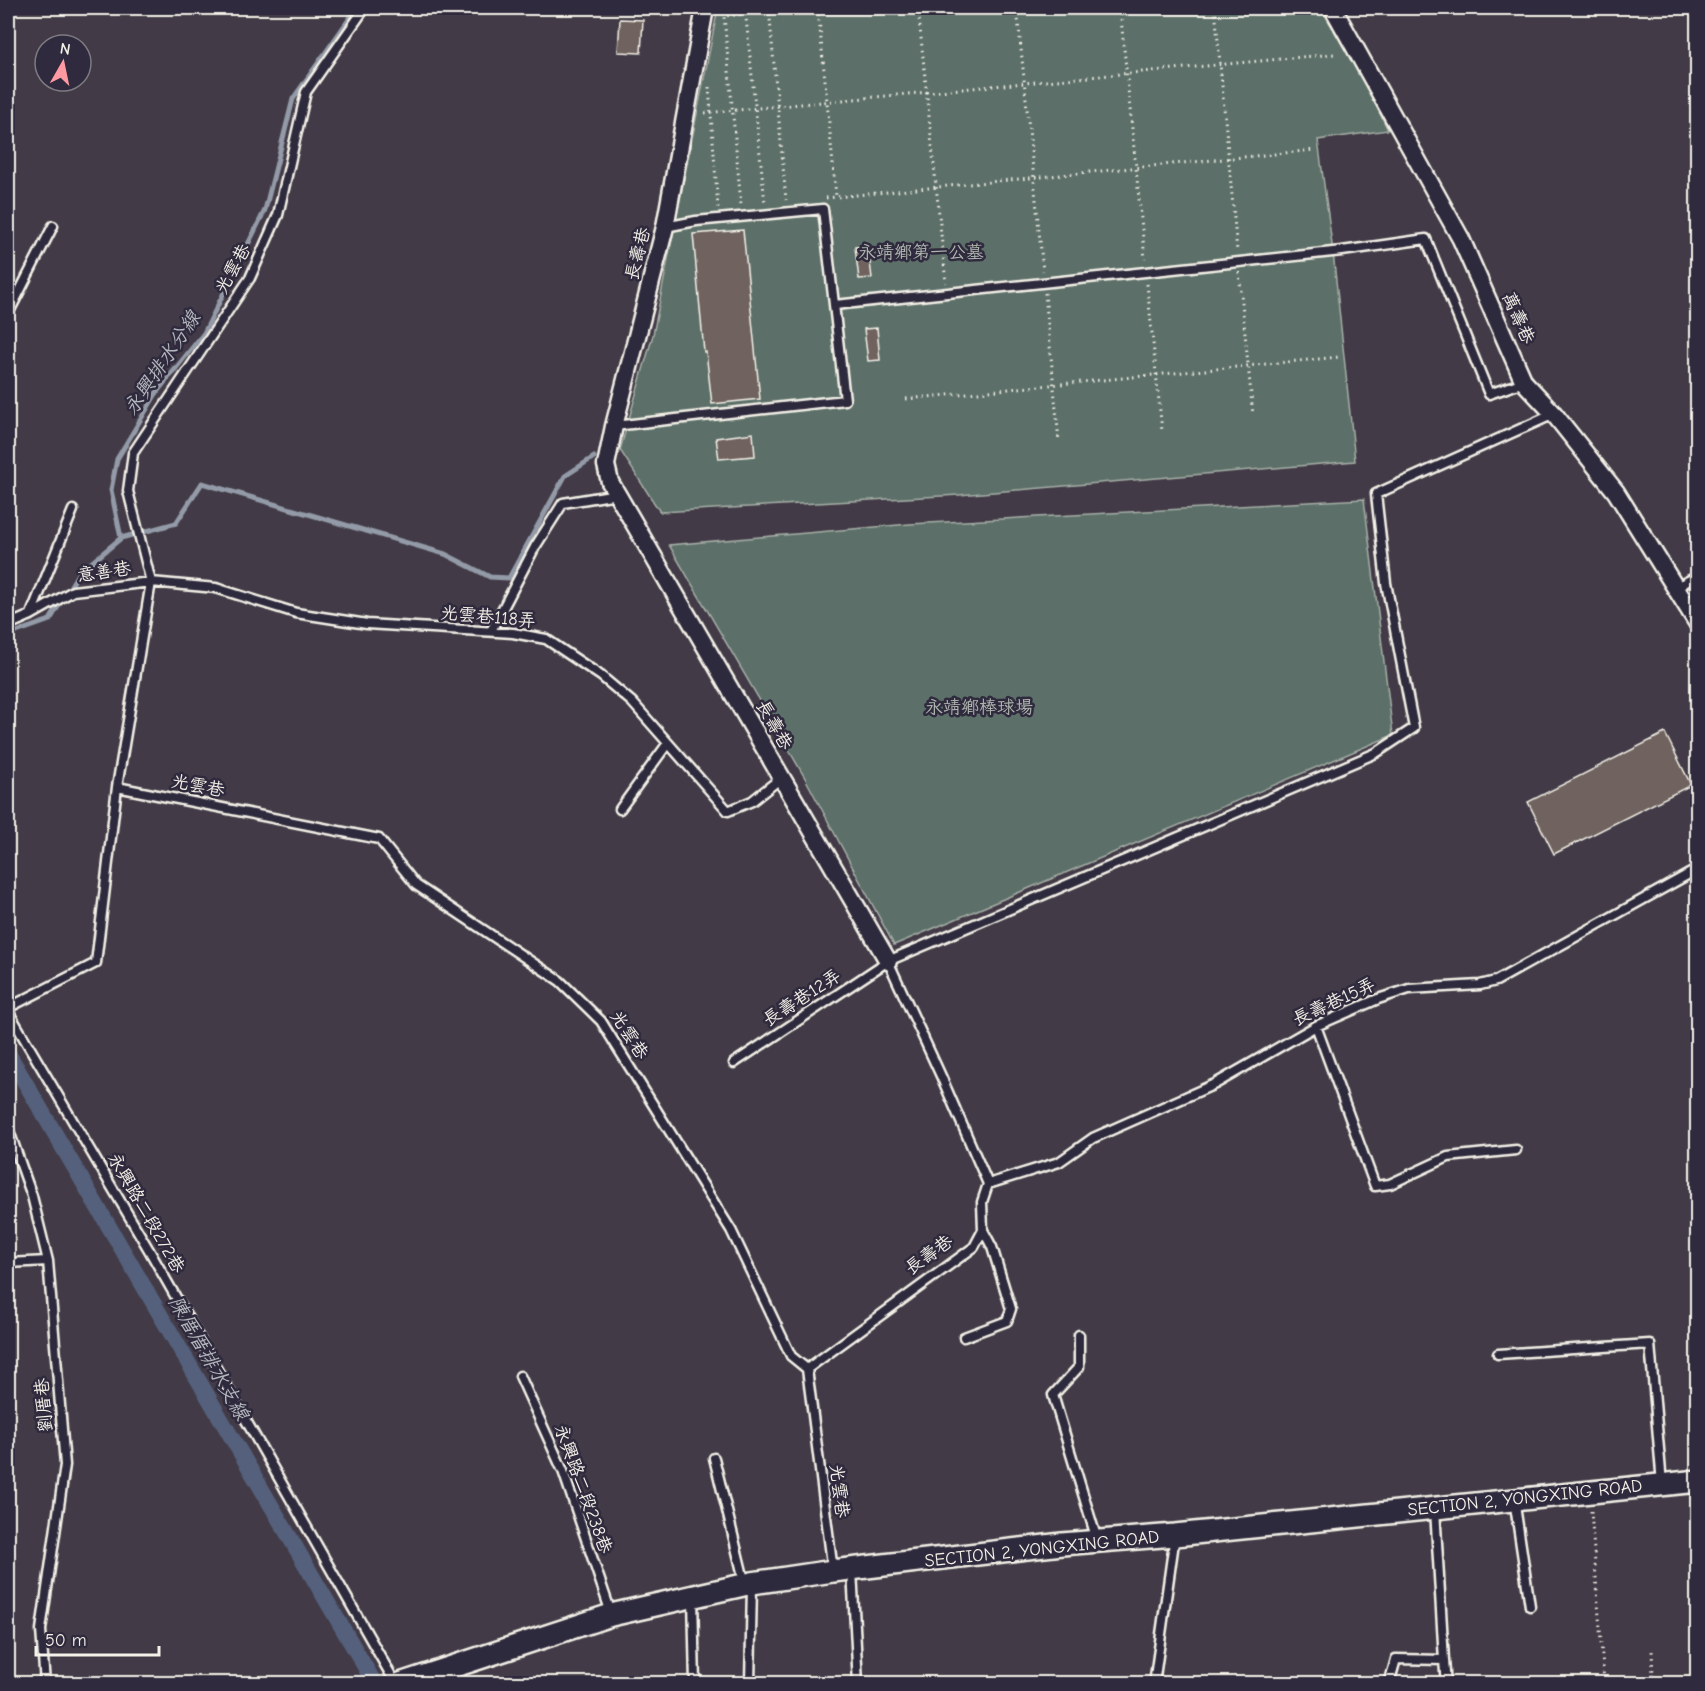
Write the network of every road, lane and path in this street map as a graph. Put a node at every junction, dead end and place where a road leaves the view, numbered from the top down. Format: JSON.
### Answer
{"nodes":[{"id":1,"x":364,"y":8,"type":"edge"},
{"id":2,"x":705,"y":8,"type":"edge"},
{"id":3,"x":745,"y":8,"type":"edge"},
{"id":4,"x":812,"y":8,"type":"edge"},
{"id":5,"x":818,"y":8,"type":"edge"},
{"id":6,"x":918,"y":8,"type":"edge"},
{"id":7,"x":1017,"y":8,"type":"edge"},
{"id":8,"x":1120,"y":8,"type":"edge"},
{"id":9,"x":1215,"y":8,"type":"edge"},
{"id":10,"x":1333,"y":8,"type":"edge"},
{"id":11,"x":769,"y":9,"type":"edge"},
{"id":12,"x":745,"y":14,"type":"junction"},
{"id":13,"x":1334,"y":54,"type":"dead end"},
{"id":14,"x":1220,"y":65,"type":"junction"},
{"id":15,"x":1126,"y":74,"type":"junction"},
{"id":16,"x":1024,"y":83,"type":"junction"},
{"id":17,"x":709,"y":87,"type":"dead end"},
{"id":18,"x":927,"y":92,"type":"junction"},
{"id":19,"x":778,"y":106,"type":"junction"},
{"id":20,"x":755,"y":108,"type":"junction"},
{"id":21,"x":733,"y":110,"type":"junction"},
{"id":22,"x":711,"y":112,"type":"junction"},
{"id":23,"x":705,"y":113,"type":"dead end"},
{"id":24,"x":1315,"y":150,"type":"dead end"},
{"id":25,"x":1136,"y":167,"type":"junction"},
{"id":26,"x":1033,"y":177,"type":"junction"},
{"id":27,"x":836,"y":196,"type":"junction"},
{"id":28,"x":823,"y":208,"type":"junction"},
{"id":29,"x":788,"y":212,"type":"junction"},
{"id":30,"x":766,"y":214,"type":"junction"},
{"id":31,"x":742,"y":216,"type":"junction"},
{"id":32,"x":719,"y":219,"type":"junction"},
{"id":33,"x":53,"y":226,"type":"dead end"},
{"id":34,"x":665,"y":227,"type":"junction"},
{"id":35,"x":1238,"y":262,"type":"junction"},
{"id":36,"x":1146,"y":272,"type":"junction"},
{"id":37,"x":1044,"y":283,"type":"junction"},
{"id":38,"x":947,"y":293,"type":"junction"},
{"id":39,"x":835,"y":305,"type":"junction"},
{"id":40,"x":8,"y":314,"type":"edge"},
{"id":41,"x":1339,"y":357,"type":"dead end"},
{"id":42,"x":1248,"y":366,"type":"junction"},
{"id":43,"x":1524,"y":382,"type":"junction"},
{"id":44,"x":1054,"y":385,"type":"junction"},
{"id":45,"x":906,"y":399,"type":"dead end"},
{"id":46,"x":1554,"y":414,"type":"junction"},
{"id":47,"x":1253,"y":416,"type":"dead end"},
{"id":48,"x":614,"y":426,"type":"junction"},
{"id":49,"x":1162,"y":431,"type":"dead end"},
{"id":50,"x":1059,"y":441,"type":"dead end"},
{"id":51,"x":616,"y":494,"type":"junction"},
{"id":52,"x":73,"y":510,"type":"dead end"},
{"id":53,"x":1698,"y":576,"type":"edge"},
{"id":54,"x":151,"y":582,"type":"junction"},
{"id":55,"x":1676,"y":588,"type":"junction"},
{"id":56,"x":31,"y":615,"type":"junction"},
{"id":57,"x":1698,"y":624,"type":"edge"},
{"id":58,"x":8,"y":625,"type":"edge"},
{"id":59,"x":491,"y":632,"type":"junction"},
{"id":60,"x":668,"y":743,"type":"junction"},
{"id":61,"x":782,"y":778,"type":"junction"},
{"id":62,"x":117,"y":787,"type":"junction"},
{"id":63,"x":620,"y":809,"type":"dead end"},
{"id":64,"x":1698,"y":869,"type":"edge"},
{"id":65,"x":888,"y":961,"type":"junction"},
{"id":66,"x":8,"y":1009,"type":"edge"},
{"id":67,"x":1316,"y":1026,"type":"junction"},
{"id":68,"x":734,"y":1062,"type":"dead end"},
{"id":69,"x":8,"y":1128,"type":"edge"},
{"id":70,"x":1516,"y":1150,"type":"dead end"},
{"id":71,"x":988,"y":1184,"type":"junction"},
{"id":72,"x":982,"y":1230,"type":"junction"},
{"id":73,"x":48,"y":1261,"type":"junction"},
{"id":74,"x":8,"y":1263,"type":"edge"},
{"id":75,"x":1079,"y":1335,"type":"dead end"},
{"id":76,"x":964,"y":1337,"type":"dead end"},
{"id":77,"x":1498,"y":1354,"type":"dead end"},
{"id":78,"x":807,"y":1369,"type":"junction"},
{"id":79,"x":520,"y":1376,"type":"dead end"},
{"id":80,"x":714,"y":1458,"type":"dead end"},
{"id":81,"x":1698,"y":1481,"type":"edge"},
{"id":82,"x":1662,"y":1484,"type":"junction"},
{"id":83,"x":1589,"y":1491,"type":"junction"},
{"id":84,"x":1514,"y":1499,"type":"junction"},
{"id":85,"x":1435,"y":1508,"type":"junction"},
{"id":86,"x":1175,"y":1535,"type":"junction"},
{"id":87,"x":1097,"y":1541,"type":"junction"},
{"id":88,"x":843,"y":1570,"type":"junction"},
{"id":89,"x":749,"y":1584,"type":"junction"},
{"id":90,"x":693,"y":1596,"type":"junction"},
{"id":91,"x":1530,"y":1606,"type":"dead end"},
{"id":92,"x":611,"y":1615,"type":"junction"},
{"id":93,"x":1652,"y":1649,"type":"dead end"},
{"id":94,"x":1444,"y":1660,"type":"junction"},
{"id":95,"x":45,"y":1683,"type":"edge"},
{"id":96,"x":398,"y":1683,"type":"edge"},
{"id":97,"x":695,"y":1683,"type":"edge"},
{"id":98,"x":750,"y":1683,"type":"edge"},
{"id":99,"x":858,"y":1683,"type":"edge"},
{"id":100,"x":1154,"y":1683,"type":"edge"},
{"id":101,"x":1389,"y":1683,"type":"edge"},
{"id":102,"x":1446,"y":1683,"type":"edge"}],
"edges":[{"from":1,"to":54,"type":"lane","name":"光雲巷"},
{"from":2,"to":34,"type":"street","name":"長壽巷"},
{"from":3,"to":12,"type":"path"},
{"from":4,"to":11,"type":"path"},
{"from":5,"to":27,"type":"path"},
{"from":6,"to":18,"type":"path"},
{"from":7,"to":16,"type":"path"},
{"from":8,"to":15,"type":"path"},
{"from":9,"to":14,"type":"path"},
{"from":10,"to":43,"type":"street","name":"萬壽巷"},
{"from":11,"to":12,"type":"path"},
{"from":11,"to":19,"type":"path"},
{"from":12,"to":20,"type":"path"},
{"from":12,"to":21,"type":"path"},
{"from":13,"to":14,"type":"path"},
{"from":14,"to":15,"type":"path"},
{"from":14,"to":35,"type":"path"},
{"from":15,"to":16,"type":"path"},
{"from":15,"to":25,"type":"path"},
{"from":16,"to":18,"type":"path"},
{"from":16,"to":26,"type":"path"},
{"from":17,"to":22,"type":"path"},
{"from":18,"to":19,"type":"path"},
{"from":18,"to":38,"type":"path"},
{"from":19,"to":20,"type":"path"},
{"from":19,"to":29,"type":"path"},
{"from":20,"to":21,"type":"path"},
{"from":20,"to":30,"type":"path"},
{"from":21,"to":22,"type":"path"},
{"from":21,"to":31,"type":"path"},
{"from":22,"to":23,"type":"path"},
{"from":22,"to":32,"type":"path"},
{"from":24,"to":25,"type":"path"},
{"from":25,"to":26,"type":"path"},
{"from":25,"to":36,"type":"path"},
{"from":26,"to":27,"type":"path"},
{"from":26,"to":37,"type":"path"},
{"from":27,"to":28,"type":"path"},
{"from":28,"to":29,"type":"lane"},
{"from":28,"to":39,"type":"lane"},
{"from":29,"to":30,"type":"lane"},
{"from":30,"to":31,"type":"lane"},
{"from":31,"to":32,"type":"lane"},
{"from":32,"to":34,"type":"lane"},
{"from":33,"to":40,"type":"lane"},
{"from":34,"to":48,"type":"street","name":"長壽巷"},
{"from":35,"to":36,"type":"lane"},
{"from":35,"to":42,"type":"path"},
{"from":35,"to":43,"type":"lane"},
{"from":36,"to":37,"type":"lane"},
{"from":36,"to":49,"type":"path"},
{"from":37,"to":38,"type":"lane"},
{"from":37,"to":44,"type":"path"},
{"from":38,"to":39,"type":"lane"},
{"from":39,"to":48,"type":"lane"},
{"from":41,"to":42,"type":"path"},
{"from":42,"to":44,"type":"path"},
{"from":42,"to":47,"type":"path"},
{"from":43,"to":46,"type":"street","name":"萬壽巷"},
{"from":44,"to":45,"type":"path"},
{"from":44,"to":50,"type":"path"},
{"from":46,"to":55,"type":"street","name":"萬壽巷"},
{"from":46,"to":65,"type":"lane","name":"長壽巷12弄"},
{"from":48,"to":51,"type":"street","name":"長壽巷"},
{"from":51,"to":59,"type":"lane"},
{"from":51,"to":61,"type":"street","name":"長壽巷"},
{"from":52,"to":56,"type":"lane","name":"意善巷"},
{"from":53,"to":55,"type":"lane"},
{"from":54,"to":56,"type":"lane","name":"意善巷"},
{"from":54,"to":59,"type":"lane","name":"光雲巷118弄"},
{"from":54,"to":62,"type":"lane","name":"光雲巷"},
{"from":55,"to":57,"type":"street","name":"萬壽巷"},
{"from":56,"to":58,"type":"lane","name":"意善巷"},
{"from":59,"to":60,"type":"lane","name":"光雲巷118弄"},
{"from":60,"to":61,"type":"lane","name":"光雲巷118弄"},
{"from":60,"to":63,"type":"lane"},
{"from":61,"to":65,"type":"street","name":"長壽巷"},
{"from":62,"to":66,"type":"lane","name":"光雲巷"},
{"from":62,"to":78,"type":"lane","name":"光雲巷"},
{"from":64,"to":67,"type":"lane","name":"長壽巷15弄"},
{"from":65,"to":68,"type":"lane","name":"長壽巷12弄"},
{"from":65,"to":71,"type":"lane","name":"長壽巷"},
{"from":66,"to":96,"type":"lane","name":"永興路二段272巷"},
{"from":67,"to":70,"type":"lane"},
{"from":67,"to":71,"type":"lane","name":"長壽巷15弄"},
{"from":69,"to":73,"type":"lane","name":"劉厝巷"},
{"from":71,"to":72,"type":"lane"},
{"from":72,"to":76,"type":"lane"},
{"from":72,"to":78,"type":"lane","name":"長壽巷"},
{"from":73,"to":74,"type":"lane"},
{"from":73,"to":95,"type":"lane","name":"劉厝巷"},
{"from":75,"to":87,"type":"lane"},
{"from":77,"to":82,"type":"lane"},
{"from":78,"to":88,"type":"lane","name":"光雲巷"},
{"from":79,"to":92,"type":"lane","name":"永興路二段238巷"},
{"from":80,"to":89,"type":"lane"},
{"from":81,"to":82,"type":"street","name":"SECTION 2, YONGXING ROAD"},
{"from":82,"to":83,"type":"street","name":"SECTION 2, YONGXING ROAD"},
{"from":83,"to":84,"type":"street","name":"SECTION 2, YONGXING ROAD"},
{"from":83,"to":93,"type":"path"},
{"from":84,"to":85,"type":"street","name":"SECTION 2, YONGXING ROAD"},
{"from":84,"to":91,"type":"lane"},
{"from":85,"to":86,"type":"street","name":"SECTION 2, YONGXING ROAD"},
{"from":85,"to":94,"type":"lane"},
{"from":86,"to":87,"type":"street","name":"SECTION 2, YONGXING ROAD"},
{"from":86,"to":100,"type":"lane"},
{"from":87,"to":88,"type":"street","name":"SECTION 2, YONGXING ROAD"},
{"from":88,"to":89,"type":"street","name":"SECTION 2, YONGXING ROAD"},
{"from":88,"to":99,"type":"lane","name":"光雲巷"},
{"from":89,"to":90,"type":"street","name":"SECTION 2, YONGXING ROAD"},
{"from":89,"to":98,"type":"lane"},
{"from":90,"to":92,"type":"street","name":"SECTION 2, YONGXING ROAD"},
{"from":90,"to":97,"type":"lane"},
{"from":92,"to":96,"type":"street","name":"SECTION 2, YONGXING ROAD"},
{"from":94,"to":101,"type":"lane"},
{"from":94,"to":102,"type":"lane"}]}
